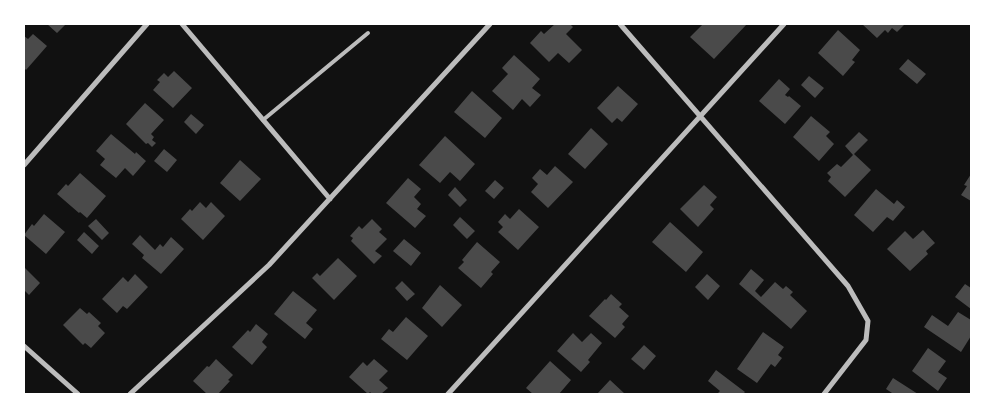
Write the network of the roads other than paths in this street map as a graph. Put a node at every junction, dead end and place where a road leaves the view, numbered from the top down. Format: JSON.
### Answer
{"nodes":[{"id":1,"x":147,"y":24,"type":"edge"},
{"id":2,"x":182,"y":24,"type":"edge"},
{"id":3,"x":490,"y":24,"type":"edge"},
{"id":4,"x":620,"y":24,"type":"edge"},
{"id":5,"x":784,"y":24,"type":"edge"},
{"id":6,"x":368,"y":34,"type":"dead end"},
{"id":7,"x":700,"y":115,"type":"junction"},
{"id":8,"x":263,"y":120,"type":"junction"},
{"id":9,"x":24,"y":165,"type":"edge"},
{"id":10,"x":330,"y":199,"type":"junction"},
{"id":11,"x":24,"y":346,"type":"edge"},
{"id":12,"x":78,"y":394,"type":"edge"},
{"id":13,"x":130,"y":394,"type":"edge"},
{"id":14,"x":448,"y":394,"type":"edge"},
{"id":15,"x":824,"y":394,"type":"edge"}],
"edges":[{"from":1,"to":9,"type":"street"},
{"from":2,"to":8,"type":"street"},
{"from":3,"to":10,"type":"street"},
{"from":4,"to":7,"type":"street"},
{"from":5,"to":7,"type":"street"},
{"from":6,"to":8,"type":"lane"},
{"from":7,"to":14,"type":"street"},
{"from":7,"to":15,"type":"street"},
{"from":8,"to":10,"type":"street"},
{"from":10,"to":13,"type":"street"},
{"from":11,"to":12,"type":"street"}]}
